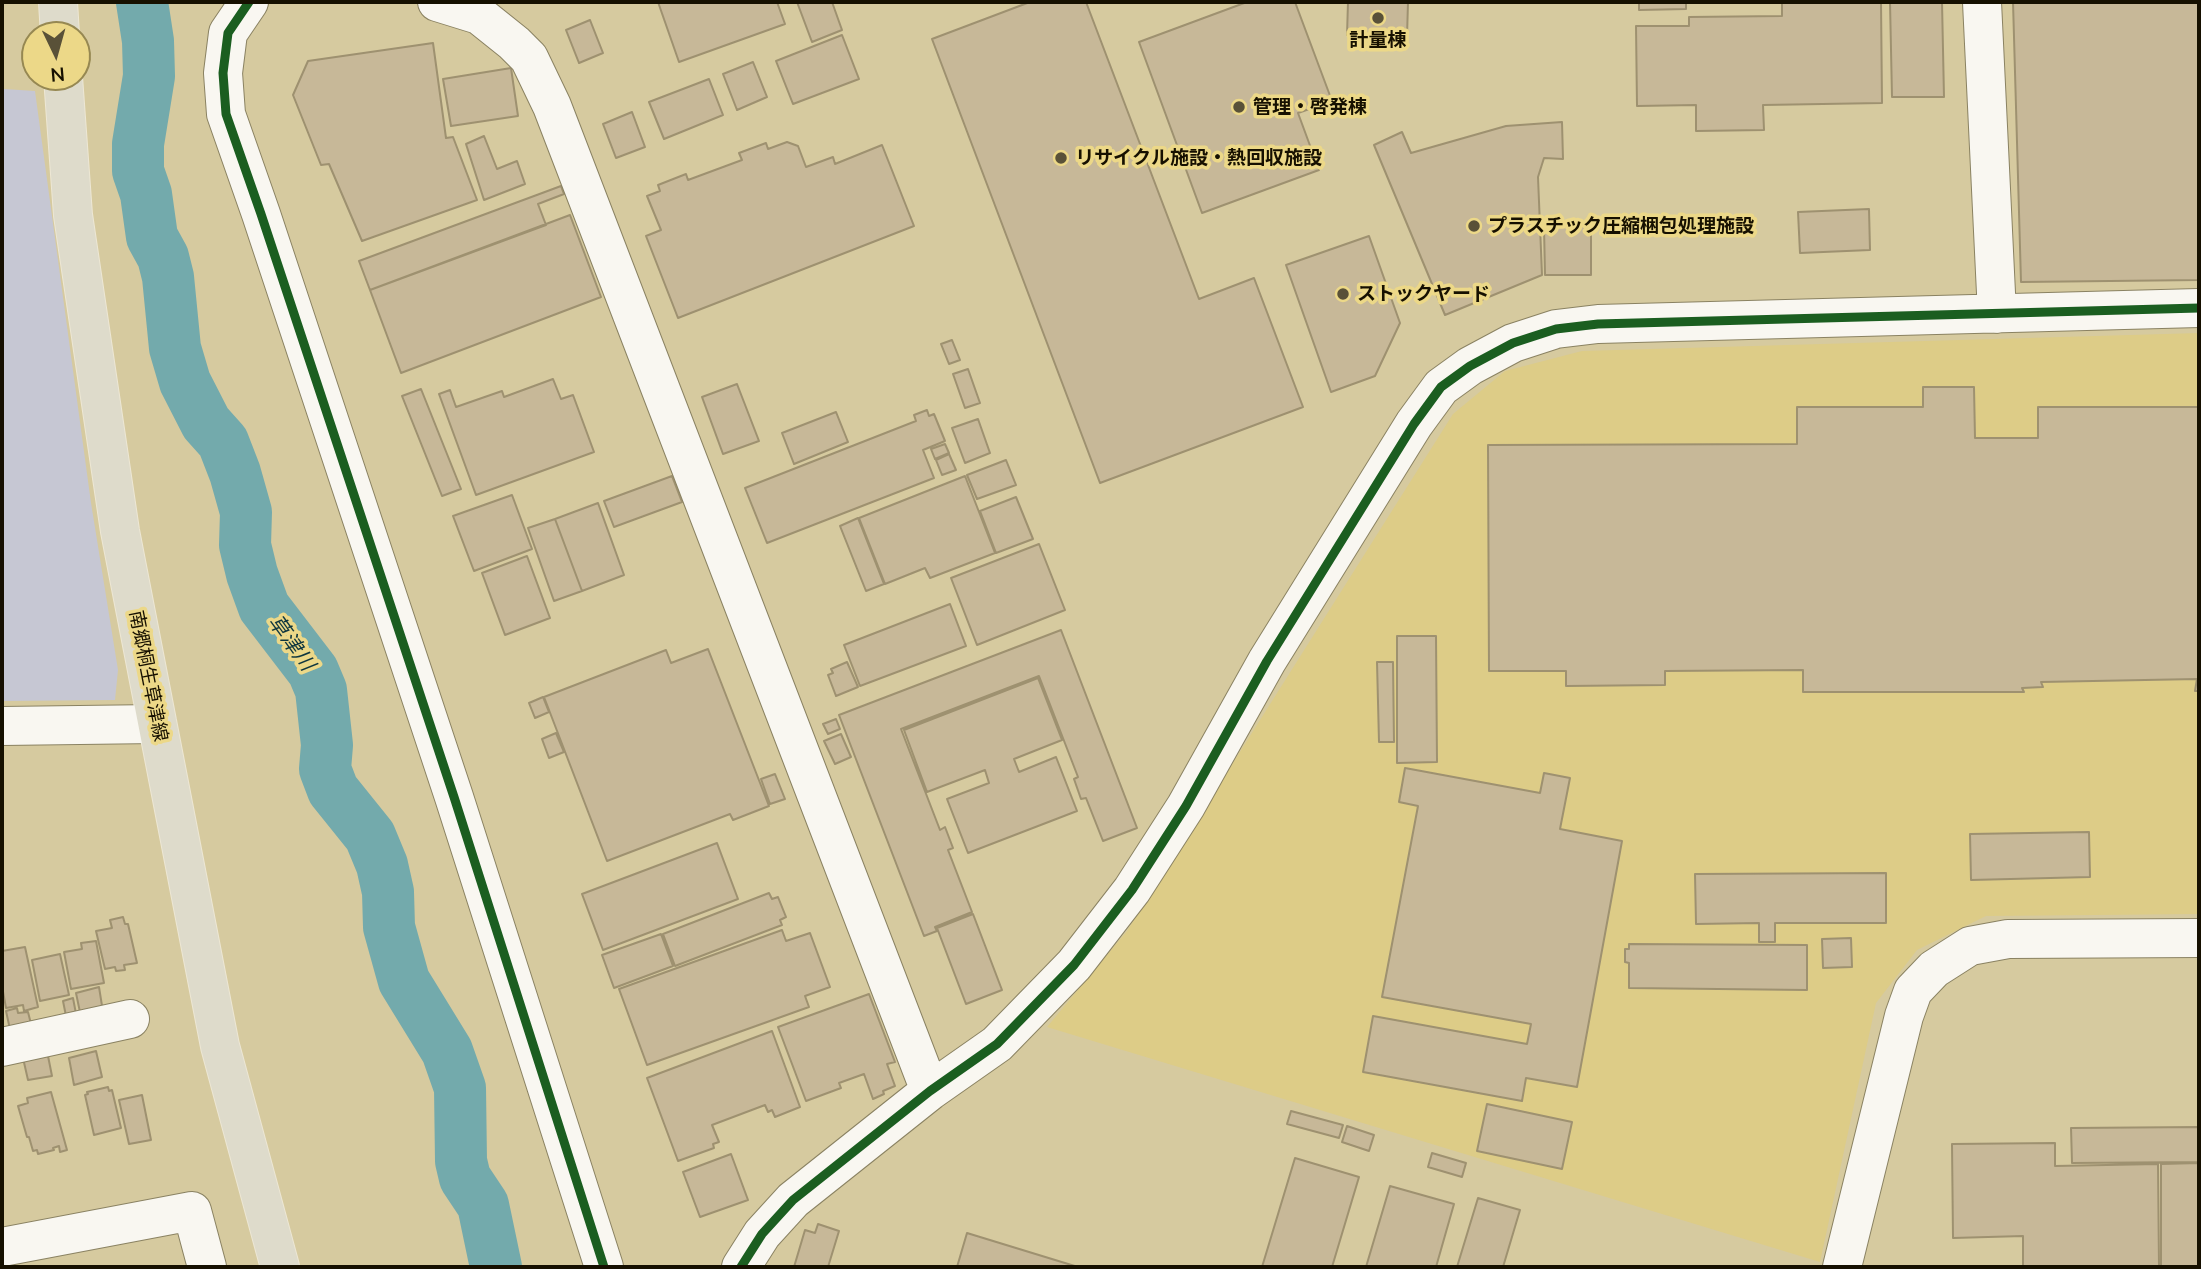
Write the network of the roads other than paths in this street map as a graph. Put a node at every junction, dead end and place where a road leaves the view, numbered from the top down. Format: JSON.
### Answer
{"nodes":[{"id":1,"x":58,"y":2,"type":"edge"},
{"id":2,"x":249,"y":2,"type":"edge"},
{"id":3,"x":437,"y":2,"type":"edge"},
{"id":4,"x":1982,"y":2,"type":"edge"},
{"id":5,"x":59,"y":21,"type":"edge"},
{"id":6,"x":64,"y":91,"type":"edge"},
{"id":7,"x":2199,"y":308,"type":"edge"},
{"id":8,"x":1997,"y":314,"type":"junction"},
{"id":9,"x":158,"y":724,"type":"junction"},
{"id":10,"x":2,"y":726,"type":"edge"},
{"id":11,"x":2199,"y":938,"type":"edge"},
{"id":12,"x":130,"y":1019,"type":"dead end"},
{"id":13,"x":2,"y":1046,"type":"edge"},
{"id":14,"x":930,"y":1091,"type":"junction"},
{"id":15,"x":2,"y":1247,"type":"edge"},
{"id":16,"x":207,"y":1267,"type":"edge"},
{"id":17,"x":279,"y":1267,"type":"edge"},
{"id":18,"x":604,"y":1267,"type":"edge"},
{"id":19,"x":741,"y":1267,"type":"edge"},
{"id":20,"x":1842,"y":1267,"type":"edge"}],
"edges":[{"from":1,"to":5,"type":"main road"},
{"from":2,"to":18,"type":"street"},
{"from":3,"to":14,"type":"street"},
{"from":4,"to":8,"type":"street"},
{"from":6,"to":9,"type":"main road","name":"南郷桐生草津線"},
{"from":7,"to":8,"type":"street"},
{"from":8,"to":14,"type":"street"},
{"from":9,"to":10,"type":"street"},
{"from":9,"to":17,"type":"main road","name":"南郷桐生草津線"},
{"from":11,"to":20,"type":"street"},
{"from":12,"to":13,"type":"street"},
{"from":14,"to":19,"type":"street"},
{"from":15,"to":16,"type":"street"}]}
